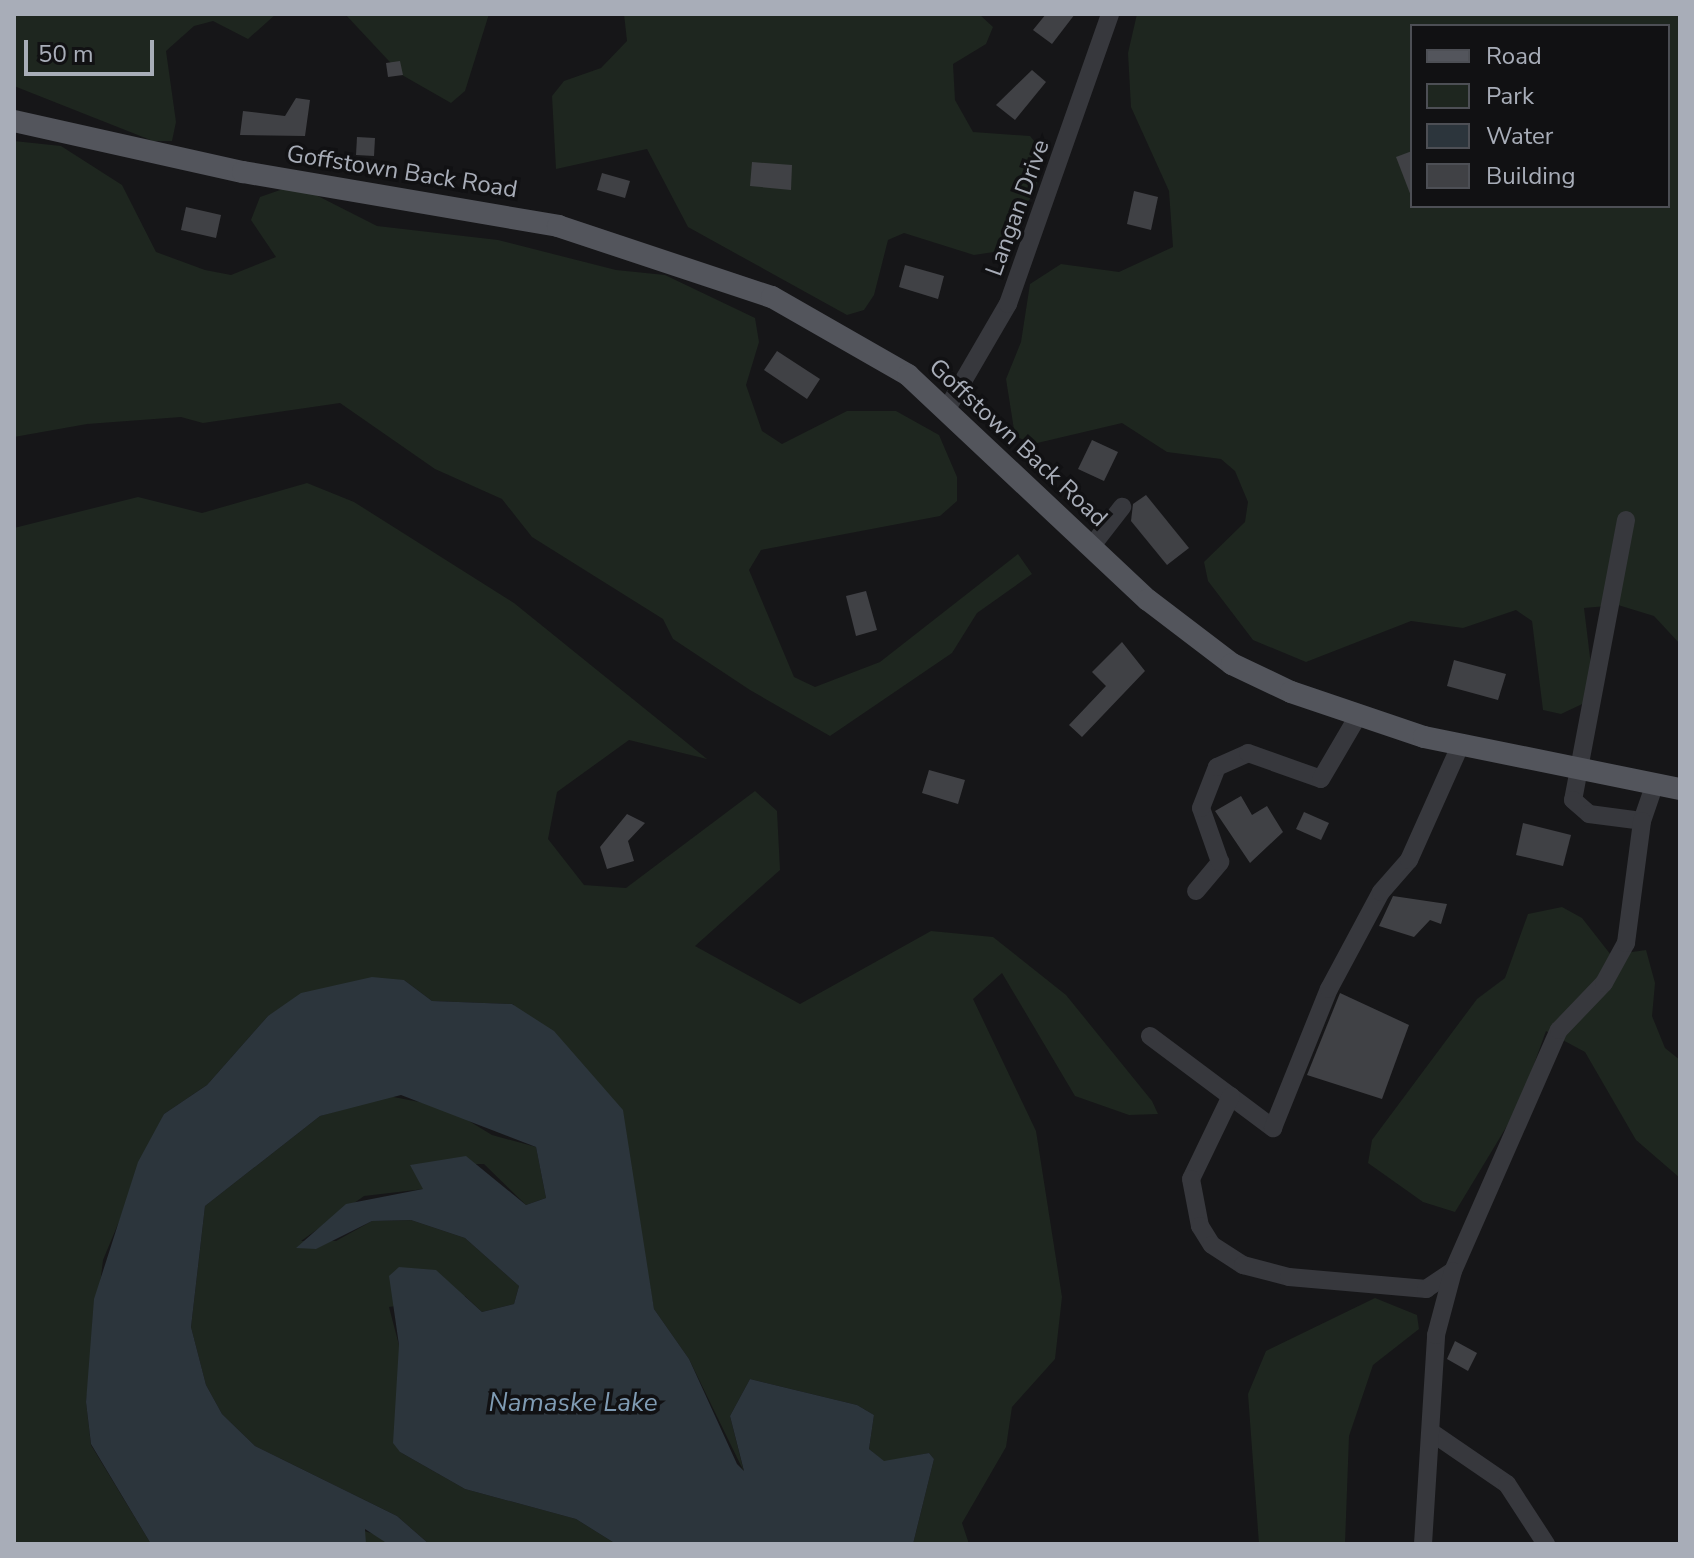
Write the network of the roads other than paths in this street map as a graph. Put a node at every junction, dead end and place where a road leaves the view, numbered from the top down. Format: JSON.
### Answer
{"nodes":[{"id":1,"x":1110,"y":14,"type":"edge"},
{"id":2,"x":14,"y":121,"type":"edge"},
{"id":3,"x":948,"y":407,"type":"junction"},
{"id":4,"x":1122,"y":507,"type":"dead end"},
{"id":5,"x":1626,"y":520,"type":"dead end"},
{"id":6,"x":1091,"y":547,"type":"junction"},
{"id":7,"x":1358,"y":716,"type":"junction"},
{"id":8,"x":1460,"y":746,"type":"junction"},
{"id":9,"x":1580,"y":774,"type":"junction"},
{"id":10,"x":1654,"y":786,"type":"junction"},
{"id":11,"x":1680,"y":789,"type":"edge"},
{"id":12,"x":1642,"y":821,"type":"junction"},
{"id":13,"x":1196,"y":891,"type":"dead end"},
{"id":14,"x":1150,"y":1036,"type":"dead end"},
{"id":15,"x":1231,"y":1096,"type":"junction"},
{"id":16,"x":1453,"y":1271,"type":"junction"},
{"id":17,"x":1431,"y":1432,"type":"junction"},
{"id":18,"x":1427,"y":1516,"type":"junction"},
{"id":19,"x":1423,"y":1544,"type":"edge"},
{"id":20,"x":1434,"y":1544,"type":"edge"},
{"id":21,"x":1546,"y":1544,"type":"edge"}],
"edges":[{"from":1,"to":3,"type":"street","name":"Langan Drive"},
{"from":2,"to":3,"type":"main road","name":"Goffstown Back Road"},
{"from":3,"to":6,"type":"main road","name":"Goffstown Back Road"},
{"from":4,"to":6,"type":"street"},
{"from":5,"to":9,"type":"street"},
{"from":6,"to":7,"type":"main road","name":"Goffstown Back Road"},
{"from":7,"to":8,"type":"main road","name":"Goffstown Back Road"},
{"from":7,"to":13,"type":"street"},
{"from":8,"to":9,"type":"main road","name":"Goffstown Back Road"},
{"from":8,"to":15,"type":"street"},
{"from":9,"to":10,"type":"main road","name":"Goffstown Back Road"},
{"from":9,"to":12,"type":"street"},
{"from":10,"to":11,"type":"main road","name":"Goffstown Back Road"},
{"from":10,"to":12,"type":"street"},
{"from":12,"to":16,"type":"street"},
{"from":14,"to":15,"type":"street"},
{"from":15,"to":16,"type":"street"},
{"from":16,"to":17,"type":"street"},
{"from":17,"to":18,"type":"street"},
{"from":17,"to":21,"type":"street"},
{"from":18,"to":19,"type":"street"},
{"from":18,"to":20,"type":"street"}]}
